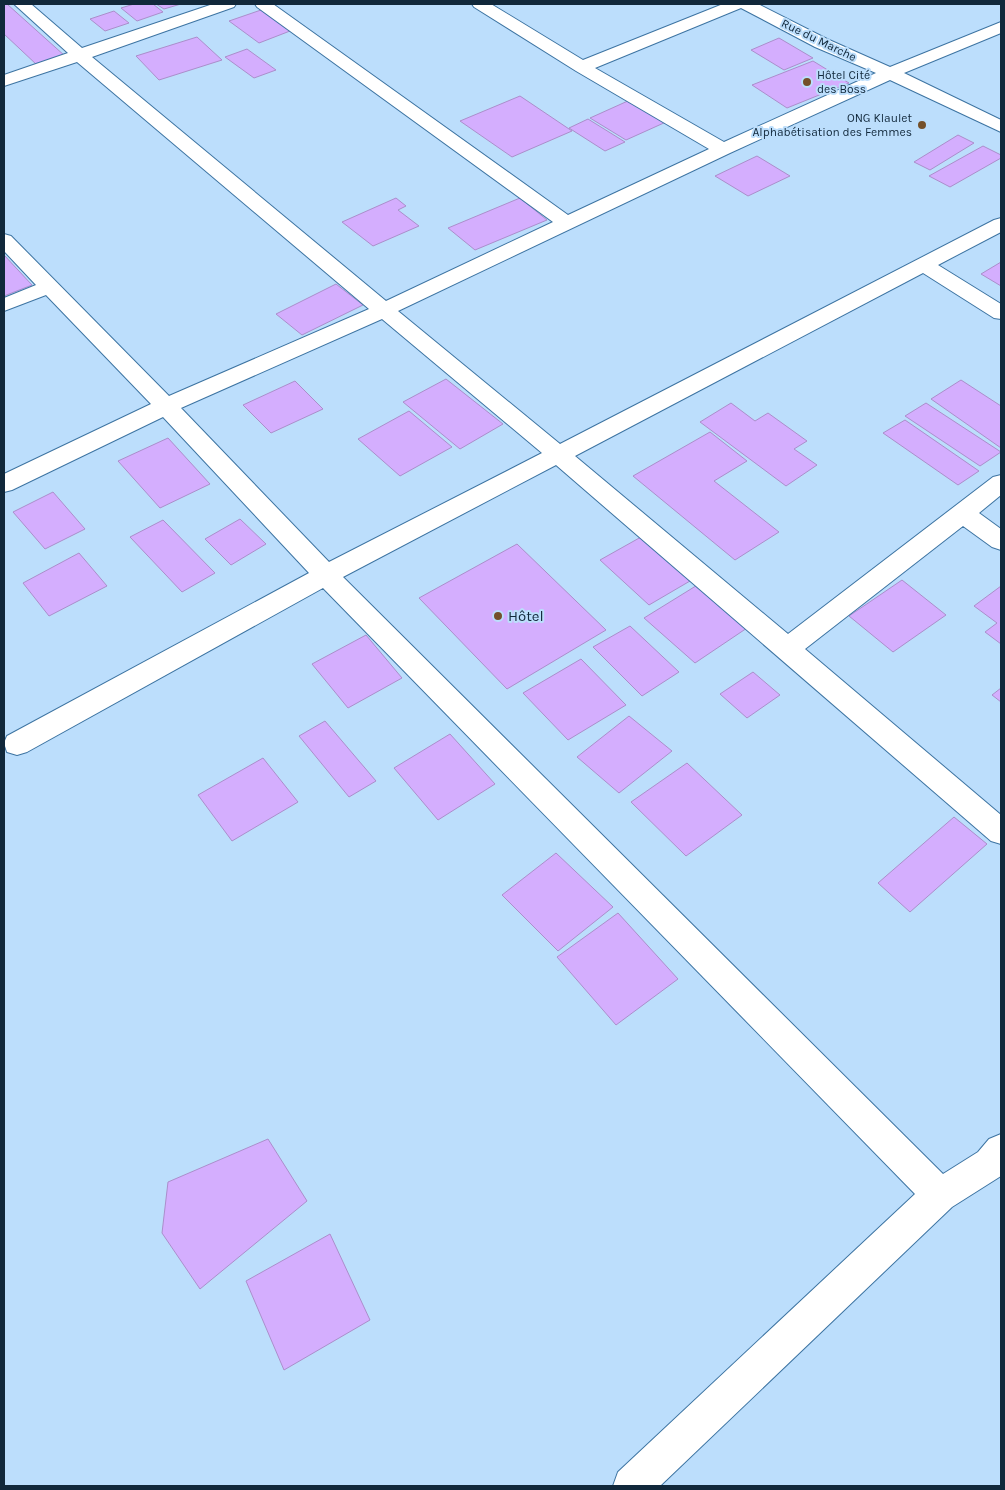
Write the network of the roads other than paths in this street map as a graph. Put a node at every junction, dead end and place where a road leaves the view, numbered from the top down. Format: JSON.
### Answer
{"nodes":[{"id":1,"x":22,"y":4,"type":"edge"},
{"id":2,"x":228,"y":4,"type":"edge"},
{"id":3,"x":263,"y":4,"type":"edge"},
{"id":4,"x":480,"y":4,"type":"edge"},
{"id":5,"x":737,"y":4,"type":"edge"},
{"id":6,"x":746,"y":4,"type":"edge"},
{"id":7,"x":1001,"y":27,"type":"edge"},
{"id":8,"x":79,"y":54,"type":"junction"},
{"id":9,"x":582,"y":67,"type":"junction"},
{"id":10,"x":890,"y":73,"type":"junction"},
{"id":11,"x":4,"y":81,"type":"edge"},
{"id":12,"x":1001,"y":127,"type":"edge"},
{"id":13,"x":723,"y":149,"type":"junction"},
{"id":14,"x":566,"y":223,"type":"junction"},
{"id":15,"x":1001,"y":224,"type":"edge"},
{"id":16,"x":4,"y":240,"type":"edge"},
{"id":17,"x":923,"y":264,"type":"junction"},
{"id":18,"x":48,"y":287,"type":"junction"},
{"id":19,"x":4,"y":306,"type":"edge"},
{"id":20,"x":382,"y":310,"type":"junction"},
{"id":21,"x":1001,"y":313,"type":"edge"},
{"id":22,"x":166,"y":406,"type":"junction"},
{"id":23,"x":558,"y":455,"type":"junction"},
{"id":24,"x":1001,"y":483,"type":"edge"},
{"id":25,"x":4,"y":484,"type":"edge"},
{"id":26,"x":962,"y":512,"type":"junction"},
{"id":27,"x":1001,"y":541,"type":"edge"},
{"id":28,"x":326,"y":575,"type":"junction"},
{"id":29,"x":787,"y":649,"type":"junction"},
{"id":30,"x":17,"y":744,"type":"dead end"},
{"id":31,"x":1001,"y":832,"type":"edge"},
{"id":32,"x":997,"y":1163,"type":"edge"},
{"id":33,"x":940,"y":1195,"type":"junction"},
{"id":34,"x":632,"y":1486,"type":"edge"}],
"edges":[{"from":1,"to":8,"type":"street"},
{"from":2,"to":8,"type":"street"},
{"from":3,"to":14,"type":"street"},
{"from":4,"to":9,"type":"street"},
{"from":5,"to":9,"type":"street"},
{"from":6,"to":10,"type":"street","name":"Rue du Marche"},
{"from":7,"to":10,"type":"street"},
{"from":8,"to":11,"type":"street"},
{"from":8,"to":20,"type":"street"},
{"from":9,"to":13,"type":"street"},
{"from":10,"to":12,"type":"street","name":"Rue du Marche"},
{"from":10,"to":13,"type":"street"},
{"from":13,"to":14,"type":"street"},
{"from":14,"to":20,"type":"street"},
{"from":15,"to":17,"type":"street"},
{"from":16,"to":18,"type":"street"},
{"from":17,"to":21,"type":"street"},
{"from":17,"to":23,"type":"street"},
{"from":18,"to":19,"type":"street"},
{"from":18,"to":22,"type":"street"},
{"from":20,"to":22,"type":"street"},
{"from":20,"to":23,"type":"street"},
{"from":22,"to":25,"type":"street"},
{"from":22,"to":28,"type":"street"},
{"from":23,"to":28,"type":"street"},
{"from":23,"to":29,"type":"street"},
{"from":24,"to":26,"type":"street"},
{"from":26,"to":27,"type":"street"},
{"from":26,"to":29,"type":"street"},
{"from":28,"to":30,"type":"street"},
{"from":28,"to":33,"type":"street"},
{"from":29,"to":31,"type":"street"},
{"from":32,"to":33,"type":"street"},
{"from":33,"to":34,"type":"street"}]}
